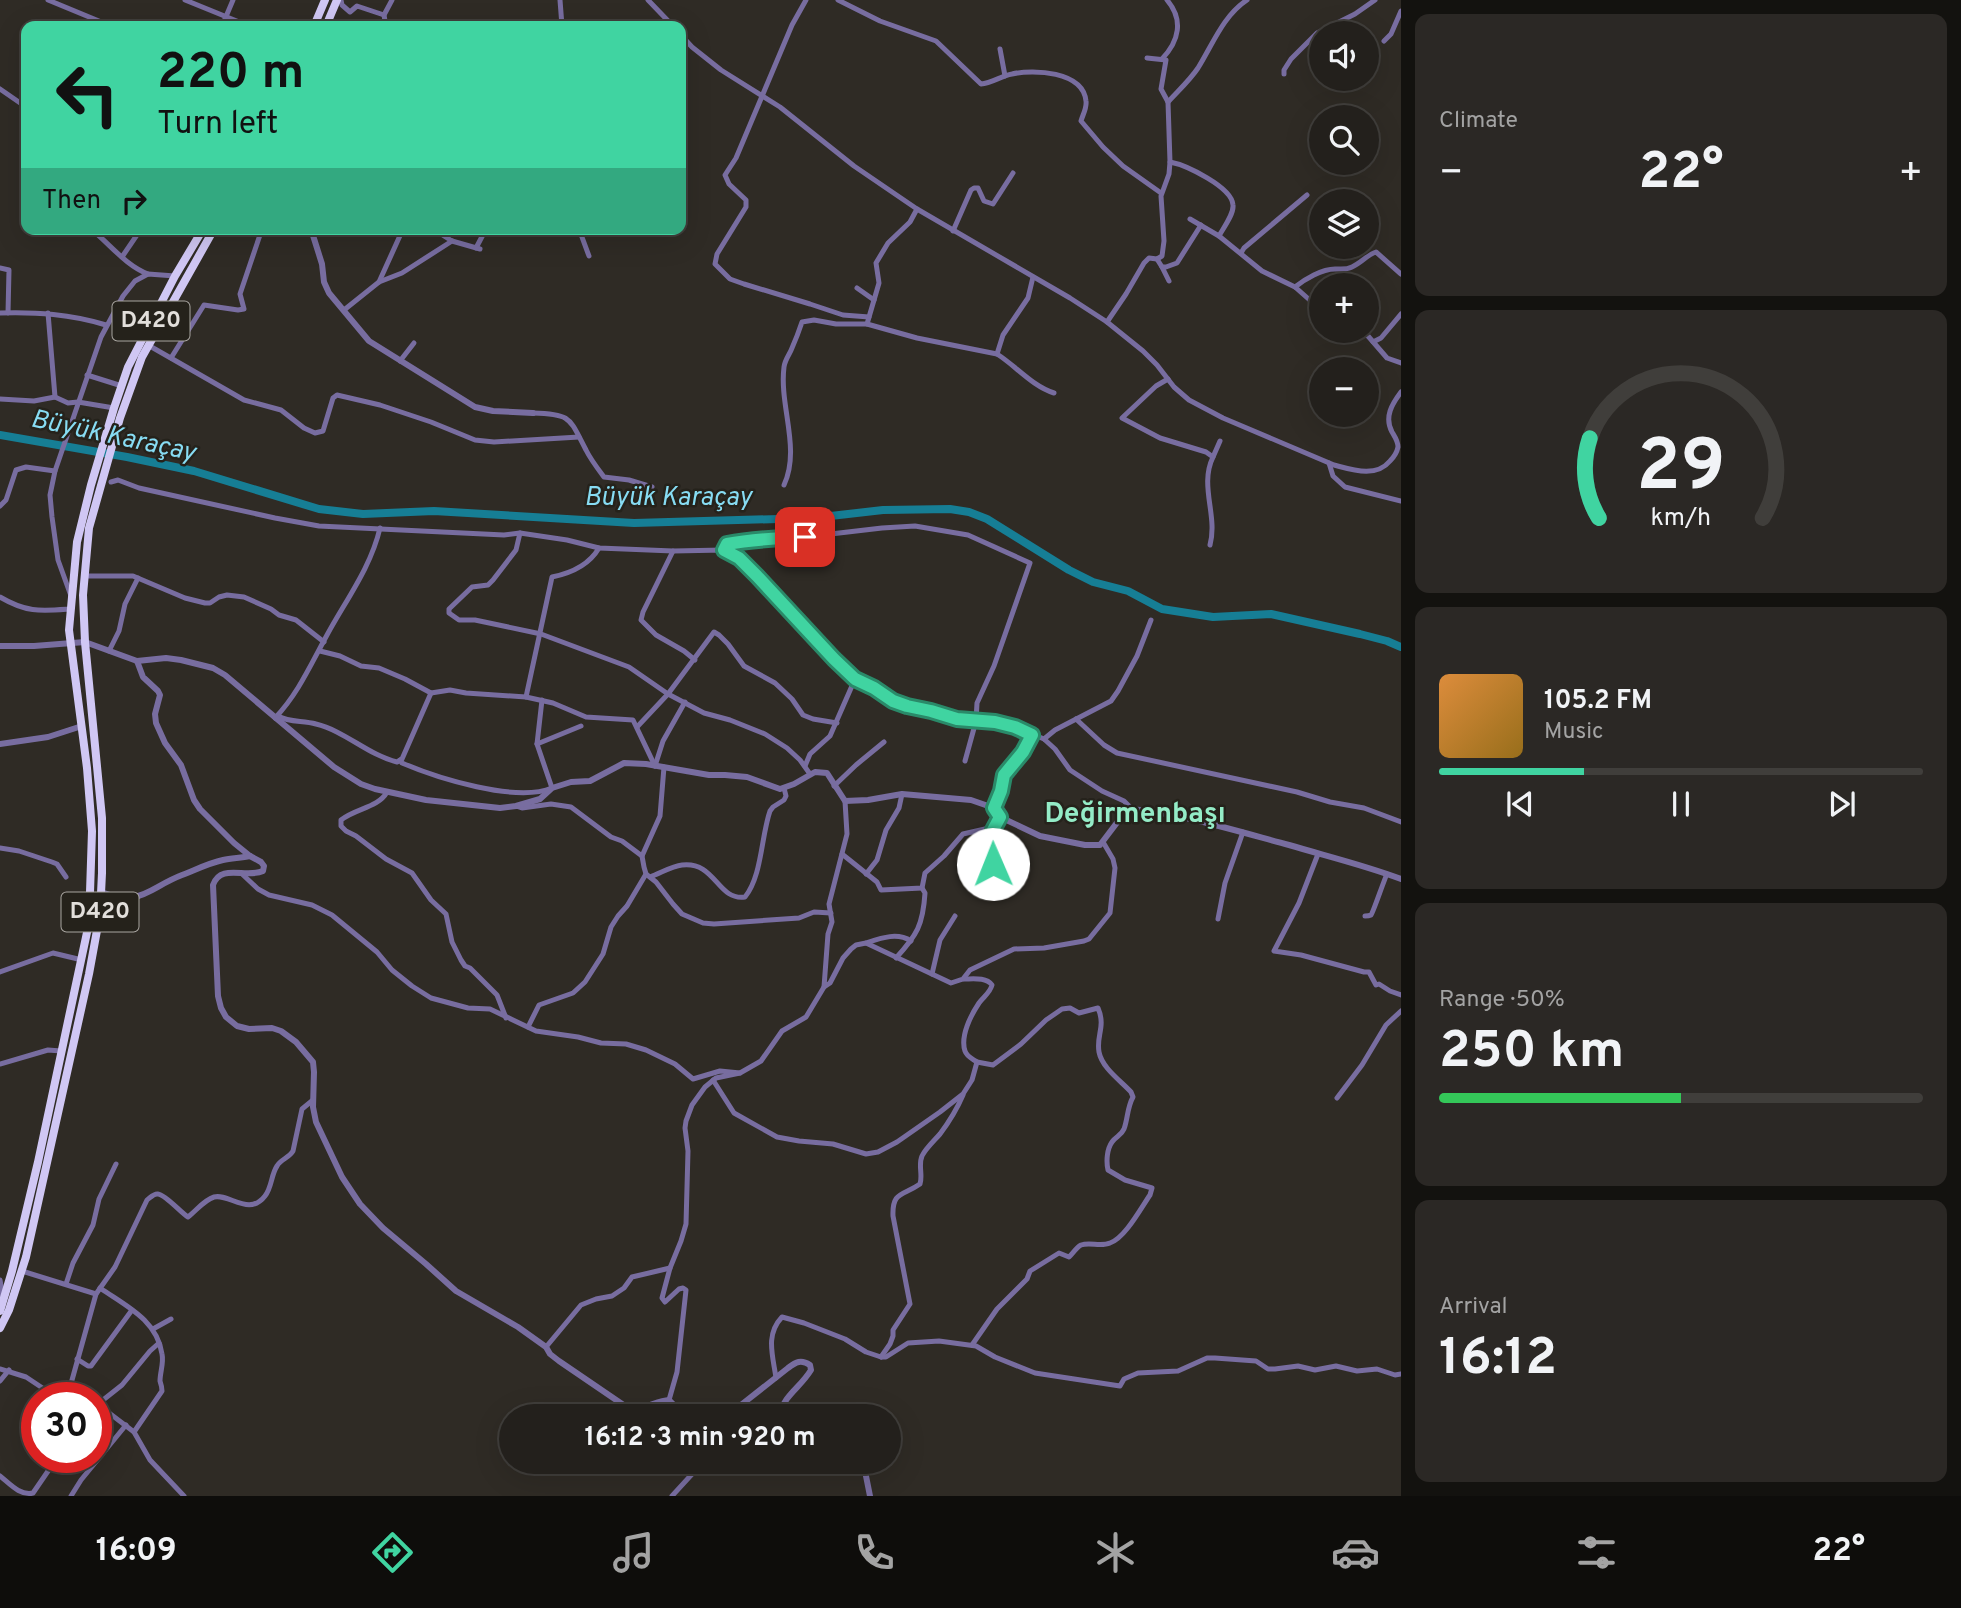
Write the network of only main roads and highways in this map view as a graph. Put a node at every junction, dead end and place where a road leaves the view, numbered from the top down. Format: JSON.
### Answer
{"nodes":[{"id":1,"x":325,"y":0,"type":"edge"},
{"id":2,"x":339,"y":0,"type":"edge"},
{"id":3,"x":316,"y":21,"type":"edge"},
{"id":4,"x":328,"y":21,"type":"edge"},
{"id":5,"x":199,"y":235,"type":"edge"},
{"id":6,"x":211,"y":235,"type":"edge"},
{"id":7,"x":115,"y":419,"type":"junction"},
{"id":8,"x":95,"y":485,"type":"junction"},
{"id":9,"x":2,"y":1302,"type":"edge"},
{"id":10,"x":0,"y":1311,"type":"edge"},
{"id":11,"x":0,"y":1328,"type":"edge"}],
"edges":[{"from":1,"to":3,"type":"highway"},
{"from":2,"to":4,"type":"highway"},
{"from":5,"to":7,"type":"highway","number":"D420"},
{"from":6,"to":7,"type":"highway"},
{"from":7,"to":8,"type":"highway"},
{"from":8,"to":9,"type":"highway","number":"D420"},
{"from":8,"to":11,"type":"highway","number":"D420"},
{"from":9,"to":10,"type":"highway","number":"D420"}]}
